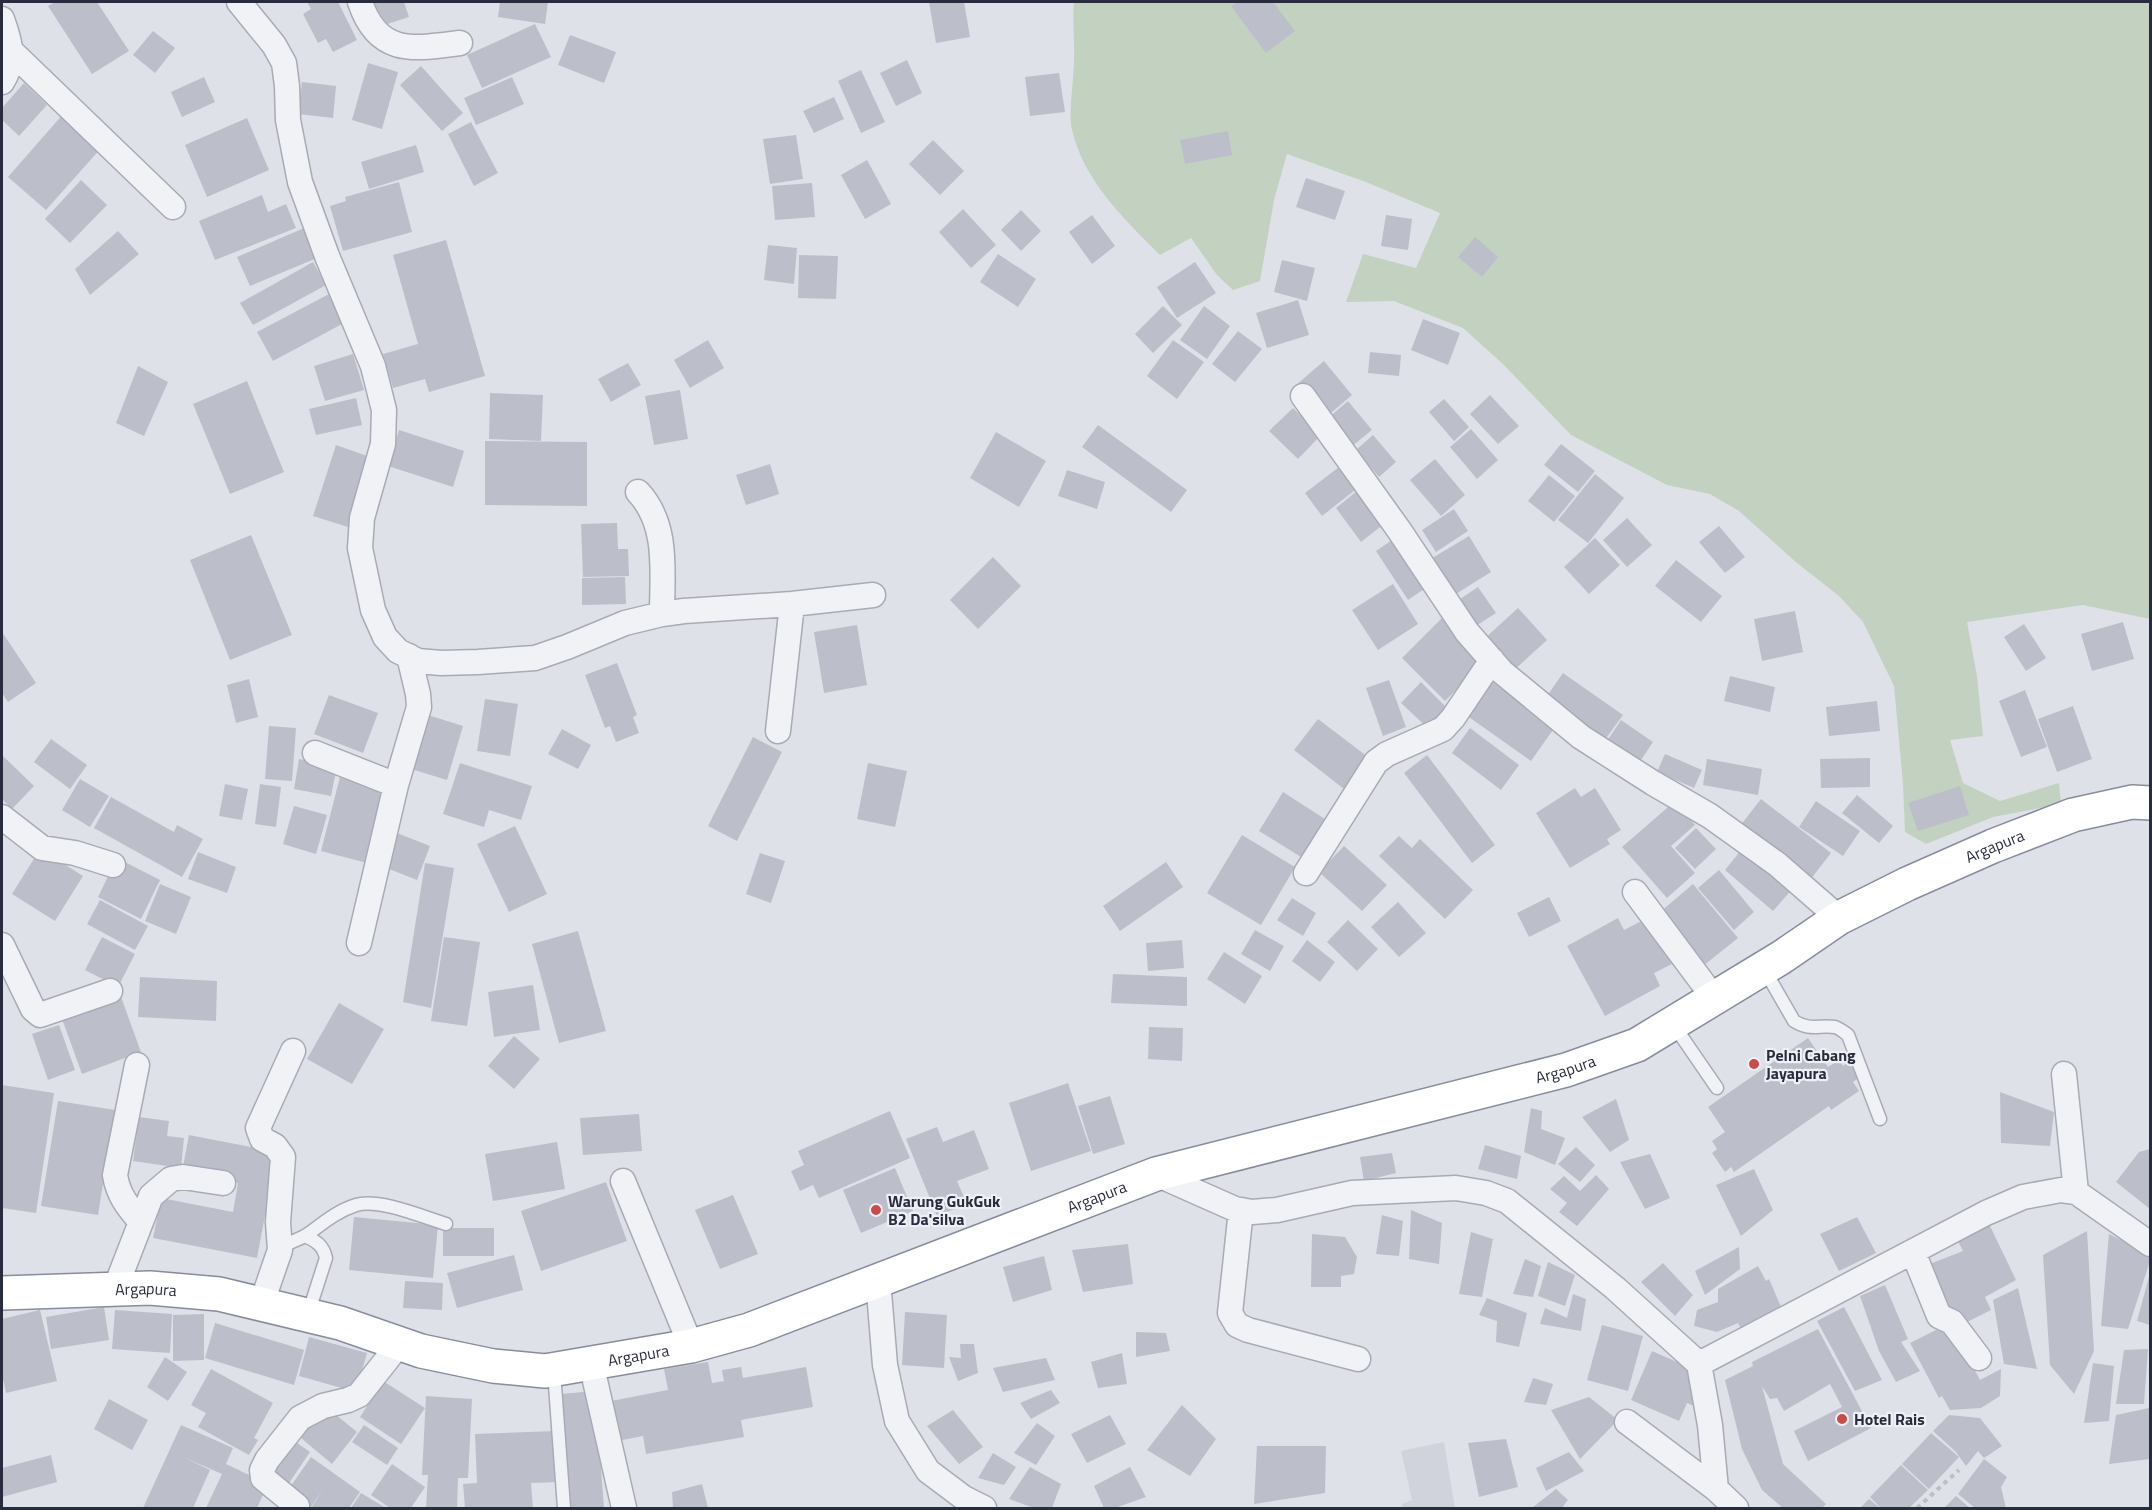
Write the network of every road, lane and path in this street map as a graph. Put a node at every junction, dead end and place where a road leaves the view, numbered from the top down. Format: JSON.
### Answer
{"nodes":[{"id":1,"x":239,"y":2,"type":"edge"},
{"id":2,"x":360,"y":2,"type":"edge"},
{"id":3,"x":2,"y":19,"type":"edge"},
{"id":4,"x":460,"y":43,"type":"dead end"},
{"id":5,"x":12,"y":53,"type":"junction"},
{"id":6,"x":2,"y":82,"type":"edge"},
{"id":7,"x":173,"y":207,"type":"dead end"},
{"id":8,"x":1303,"y":396,"type":"dead end"},
{"id":9,"x":639,"y":492,"type":"dead end"},
{"id":10,"x":873,"y":595,"type":"dead end"},
{"id":11,"x":792,"y":604,"type":"junction"},
{"id":12,"x":662,"y":614,"type":"junction"},
{"id":13,"x":409,"y":656,"type":"junction"},
{"id":14,"x":1492,"y":660,"type":"junction"},
{"id":15,"x":778,"y":731,"type":"dead end"},
{"id":16,"x":315,"y":753,"type":"dead end"},
{"id":17,"x":396,"y":785,"type":"junction"},
{"id":18,"x":2151,"y":803,"type":"edge"},
{"id":19,"x":2,"y":817,"type":"edge"},
{"id":20,"x":113,"y":865,"type":"dead end"},
{"id":21,"x":1306,"y":873,"type":"dead end"},
{"id":22,"x":1635,"y":892,"type":"dead end"},
{"id":23,"x":1839,"y":918,"type":"junction"},
{"id":24,"x":358,"y":943,"type":"dead end"},
{"id":25,"x":2,"y":945,"type":"edge"},
{"id":26,"x":1763,"y":968,"type":"junction"},
{"id":27,"x":110,"y":991,"type":"dead end"},
{"id":28,"x":1714,"y":998,"type":"junction"},
{"id":29,"x":1673,"y":1023,"type":"junction"},
{"id":30,"x":293,"y":1051,"type":"dead end"},
{"id":31,"x":137,"y":1065,"type":"dead end"},
{"id":32,"x":2064,"y":1074,"type":"dead end"},
{"id":33,"x":1718,"y":1088,"type":"dead end"},
{"id":34,"x":1880,"y":1119,"type":"dead end"},
{"id":35,"x":1156,"y":1174,"type":"junction"},
{"id":36,"x":624,"y":1181,"type":"dead end"},
{"id":37,"x":223,"y":1183,"type":"dead end"},
{"id":38,"x":2076,"y":1192,"type":"junction"},
{"id":39,"x":1241,"y":1210,"type":"junction"},
{"id":40,"x":141,"y":1222,"type":"junction"},
{"id":41,"x":446,"y":1224,"type":"dead end"},
{"id":42,"x":305,"y":1236,"type":"junction"},
{"id":43,"x":2151,"y":1244,"type":"edge"},
{"id":44,"x":280,"y":1250,"type":"junction"},
{"id":45,"x":1913,"y":1252,"type":"junction"},
{"id":46,"x":878,"y":1280,"type":"junction"},
{"id":47,"x":115,"y":1289,"type":"junction"},
{"id":48,"x":2,"y":1293,"type":"edge"},
{"id":49,"x":261,"y":1305,"type":"junction"},
{"id":50,"x":308,"y":1315,"type":"junction"},
{"id":51,"x":400,"y":1343,"type":"junction"},
{"id":52,"x":691,"y":1346,"type":"junction"},
{"id":53,"x":1979,"y":1358,"type":"dead end"},
{"id":54,"x":1358,"y":1359,"type":"dead end"},
{"id":55,"x":591,"y":1363,"type":"junction"},
{"id":56,"x":1699,"y":1364,"type":"junction"},
{"id":57,"x":554,"y":1369,"type":"junction"},
{"id":58,"x":1627,"y":1422,"type":"dead end"},
{"id":59,"x":1959,"y":1470,"type":"dead end"},
{"id":60,"x":1716,"y":1490,"type":"junction"},
{"id":61,"x":297,"y":1506,"type":"dead end"},
{"id":62,"x":564,"y":1509,"type":"edge"},
{"id":63,"x":624,"y":1509,"type":"edge"},
{"id":64,"x":984,"y":1509,"type":"edge"},
{"id":65,"x":1736,"y":1509,"type":"edge"},
{"id":66,"x":1917,"y":1509,"type":"edge"}],
"edges":[{"from":1,"to":13,"type":"street"},
{"from":2,"to":4,"type":"street"},
{"from":3,"to":5,"type":"street"},
{"from":5,"to":6,"type":"street"},
{"from":5,"to":7,"type":"street"},
{"from":8,"to":14,"type":"street"},
{"from":9,"to":12,"type":"street"},
{"from":10,"to":11,"type":"street"},
{"from":11,"to":12,"type":"street"},
{"from":11,"to":15,"type":"street"},
{"from":12,"to":13,"type":"street"},
{"from":13,"to":17,"type":"street"},
{"from":14,"to":21,"type":"street"},
{"from":14,"to":23,"type":"street"},
{"from":16,"to":17,"type":"street"},
{"from":17,"to":24,"type":"street"},
{"from":18,"to":23,"type":"highway","name":"Argapura"},
{"from":19,"to":20,"type":"street"},
{"from":22,"to":28,"type":"street"},
{"from":23,"to":26,"type":"highway","name":"Argapura"},
{"from":25,"to":27,"type":"street"},
{"from":26,"to":28,"type":"highway","name":"Argapura"},
{"from":26,"to":34,"type":"lane"},
{"from":28,"to":29,"type":"highway","name":"Argapura"},
{"from":29,"to":33,"type":"lane"},
{"from":29,"to":35,"type":"highway","name":"Argapura"},
{"from":30,"to":44,"type":"street"},
{"from":31,"to":40,"type":"street"},
{"from":32,"to":38,"type":"street"},
{"from":35,"to":39,"type":"street"},
{"from":35,"to":46,"type":"highway","name":"Argapura"},
{"from":36,"to":52,"type":"street"},
{"from":37,"to":40,"type":"street"},
{"from":38,"to":43,"type":"street"},
{"from":38,"to":45,"type":"street"},
{"from":39,"to":54,"type":"street"},
{"from":39,"to":56,"type":"street"},
{"from":40,"to":47,"type":"street"},
{"from":41,"to":42,"type":"lane"},
{"from":42,"to":44,"type":"lane"},
{"from":42,"to":50,"type":"lane"},
{"from":44,"to":49,"type":"street"},
{"from":45,"to":53,"type":"street"},
{"from":45,"to":56,"type":"street"},
{"from":46,"to":52,"type":"highway","name":"Argapura"},
{"from":46,"to":64,"type":"street"},
{"from":47,"to":48,"type":"highway","name":"Argapura"},
{"from":47,"to":49,"type":"highway","name":"Argapura"},
{"from":49,"to":50,"type":"highway","name":"Argapura"},
{"from":50,"to":51,"type":"highway","name":"Argapura"},
{"from":51,"to":57,"type":"highway","name":"Argapura"},
{"from":51,"to":61,"type":"street"},
{"from":52,"to":55,"type":"highway","name":"Argapura"},
{"from":55,"to":57,"type":"highway","name":"Argapura"},
{"from":55,"to":63,"type":"street"},
{"from":56,"to":60,"type":"street"},
{"from":57,"to":62,"type":"lane"},
{"from":58,"to":60,"type":"street"},
{"from":59,"to":66,"type":"path"},
{"from":60,"to":65,"type":"street"}]}
